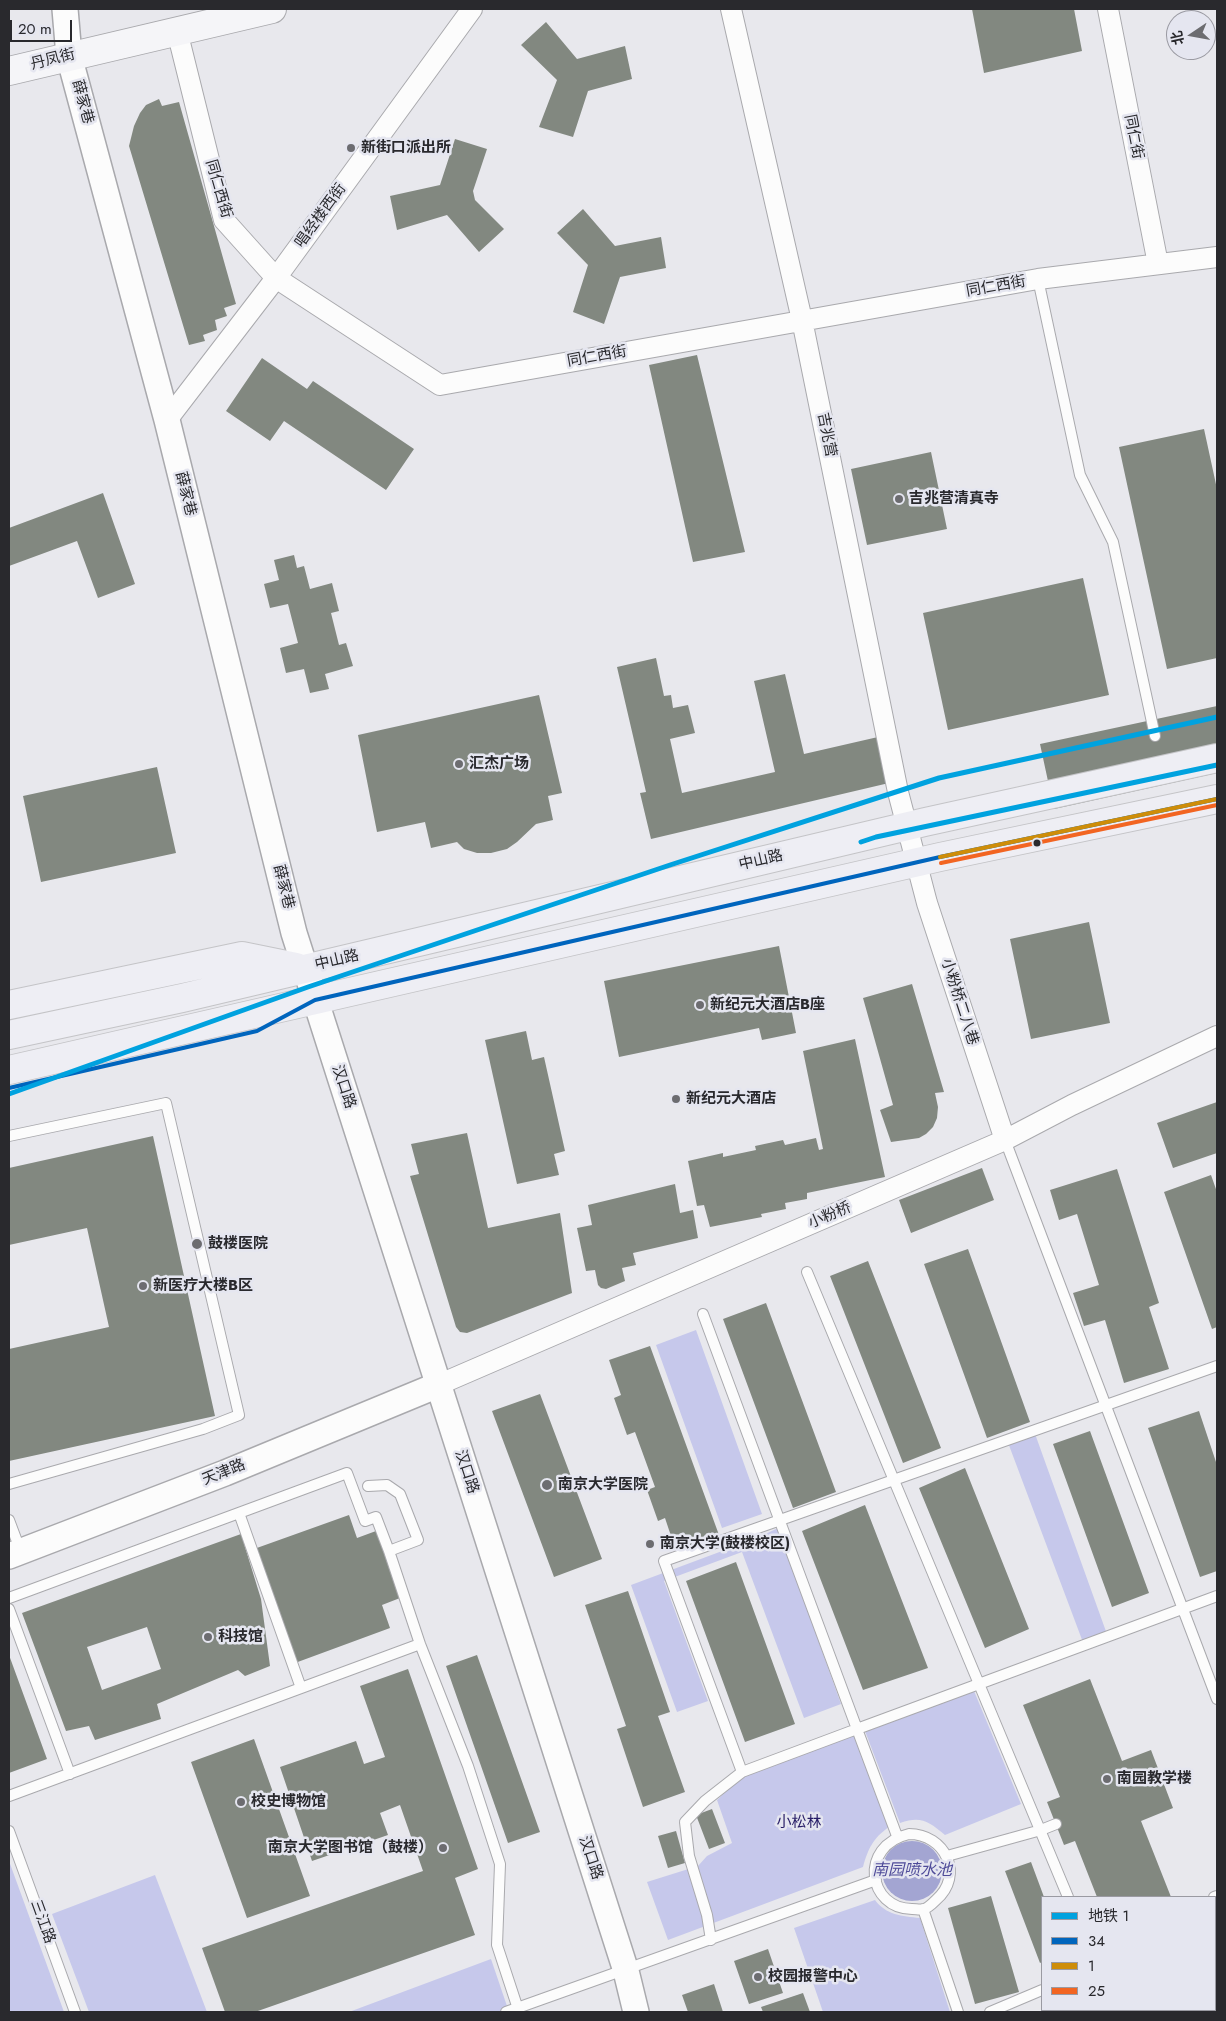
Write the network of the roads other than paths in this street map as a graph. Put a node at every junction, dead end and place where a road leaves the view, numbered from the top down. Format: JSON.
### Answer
{"nodes":[{"id":1,"x":64,"y":9,"type":"edge"},
{"id":2,"x":272,"y":9,"type":"edge"},
{"id":3,"x":472,"y":9,"type":"edge"},
{"id":4,"x":730,"y":9,"type":"edge"},
{"id":5,"x":1108,"y":9,"type":"edge"},
{"id":6,"x":177,"y":31,"type":"junction"},
{"id":7,"x":69,"y":56,"type":"junction"},
{"id":8,"x":9,"y":71,"type":"edge"},
{"id":9,"x":1217,"y":257,"type":"edge"},
{"id":10,"x":1158,"y":264,"type":"junction"},
{"id":11,"x":276,"y":278,"type":"junction"},
{"id":12,"x":1038,"y":279,"type":"junction"},
{"id":13,"x":802,"y":320,"type":"junction"},
{"id":14,"x":167,"y":420,"type":"junction"},
{"id":15,"x":1155,"y":736,"type":"dead end"},
{"id":16,"x":1217,"y":758,"type":"edge"},
{"id":17,"x":1217,"y":799,"type":"edge"},
{"id":18,"x":907,"y":826,"type":"junction"},
{"id":19,"x":928,"y":860,"type":"junction"},
{"id":20,"x":294,"y":933,"type":"joint"},
{"id":21,"x":305,"y":969,"type":"junction"},
{"id":22,"x":315,"y":1000,"type":"junction"},
{"id":23,"x":9,"y":1005,"type":"edge"},
{"id":24,"x":9,"y":1036,"type":"edge"},
{"id":25,"x":1217,"y":1036,"type":"edge"},
{"id":26,"x":9,"y":1070,"type":"edge"},
{"id":27,"x":9,"y":1088,"type":"edge"},
{"id":28,"x":9,"y":1136,"type":"edge"},
{"id":29,"x":1005,"y":1140,"type":"junction"},
{"id":30,"x":808,"y":1272,"type":"dead end"},
{"id":31,"x":703,"y":1314,"type":"dead end"},
{"id":32,"x":1217,"y":1366,"type":"edge"},
{"id":33,"x":438,"y":1385,"type":"junction"},
{"id":34,"x":1107,"y":1405,"type":"junction"},
{"id":35,"x":895,"y":1480,"type":"junction"},
{"id":36,"x":9,"y":1484,"type":"edge"},
{"id":37,"x":368,"y":1486,"type":"dead end"},
{"id":38,"x":238,"y":1513,"type":"junction"},
{"id":39,"x":9,"y":1520,"type":"edge"},
{"id":40,"x":780,"y":1520,"type":"junction"},
{"id":41,"x":388,"y":1551,"type":"junction"},
{"id":42,"x":15,"y":1554,"type":"edge"},
{"id":43,"x":1217,"y":1596,"type":"edge"},
{"id":44,"x":9,"y":1598,"type":"edge"},
{"id":45,"x":9,"y":1608,"type":"edge"},
{"id":46,"x":1182,"y":1609,"type":"junction"},
{"id":47,"x":420,"y":1644,"type":"junction"},
{"id":48,"x":979,"y":1684,"type":"junction"},
{"id":49,"x":301,"y":1688,"type":"junction"},
{"id":50,"x":1217,"y":1699,"type":"edge"},
{"id":51,"x":857,"y":1729,"type":"junction"},
{"id":52,"x":742,"y":1772,"type":"junction"},
{"id":53,"x":70,"y":1774,"type":"junction"},
{"id":54,"x":9,"y":1796,"type":"edge"},
{"id":55,"x":1056,"y":1824,"type":"dead end"},
{"id":56,"x":1041,"y":1830,"type":"junction"},
{"id":57,"x":9,"y":1831,"type":"edge"},
{"id":58,"x":898,"y":1836,"type":"junction"},
{"id":59,"x":947,"y":1856,"type":"junction"},
{"id":60,"x":876,"y":1880,"type":"junction"},
{"id":61,"x":1068,"y":1896,"type":"edge"},
{"id":62,"x":923,"y":1909,"type":"junction"},
{"id":63,"x":711,"y":1940,"type":"junction"},
{"id":64,"x":626,"y":1971,"type":"junction"},
{"id":65,"x":1041,"y":1990,"type":"edge"},
{"id":66,"x":518,"y":2010,"type":"edge"},
{"id":67,"x":75,"y":2012,"type":"edge"},
{"id":68,"x":506,"y":2012,"type":"edge"},
{"id":69,"x":636,"y":2012,"type":"edge"},
{"id":70,"x":958,"y":2012,"type":"edge"},
{"id":71,"x":990,"y":2012,"type":"edge"}],
"edges":[{"from":1,"to":7,"type":"street","name":"薛家巷"},
{"from":2,"to":6,"type":"main road","name":"丹凤街"},
{"from":3,"to":11,"type":"street","name":"唱经楼西街"},
{"from":4,"to":13,"type":"street","name":"吉兆营"},
{"from":5,"to":10,"type":"street","name":"同仁街"},
{"from":6,"to":7,"type":"main road","name":"丹凤街"},
{"from":6,"to":11,"type":"street","name":"同仁西街"},
{"from":7,"to":8,"type":"main road","name":"丹凤街"},
{"from":7,"to":14,"type":"street","name":"薛家巷"},
{"from":9,"to":10,"type":"street","name":"同仁西街"},
{"from":10,"to":12,"type":"street","name":"同仁西街"},
{"from":11,"to":13,"type":"street","name":"同仁西街"},
{"from":11,"to":14,"type":"street","name":"唱经楼西街"},
{"from":12,"to":13,"type":"street","name":"同仁西街"},
{"from":12,"to":15,"type":"lane"},
{"from":13,"to":18,"type":"street","name":"吉兆营"},
{"from":14,"to":20,"type":"street","name":"薛家巷"},
{"from":16,"to":18,"type":"main road"},
{"from":17,"to":19,"type":"main road"},
{"from":18,"to":19,"type":"street","name":"吉兆营"},
{"from":18,"to":21,"type":"lane"},
{"from":19,"to":22,"type":"main road"},
{"from":19,"to":29,"type":"street","name":"小粉桥二八巷"},
{"from":20,"to":21,"type":"street","name":"汉口路"},
{"from":21,"to":22,"type":"street","name":"汉口路"},
{"from":21,"to":23,"type":"lane"},
{"from":21,"to":24,"type":"main road","name":"中山路"},
{"from":22,"to":26,"type":"main road"},
{"from":22,"to":27,"type":"main road"},
{"from":22,"to":33,"type":"street","name":"汉口路"},
{"from":25,"to":29,"type":"street","name":"小粉桥"},
{"from":28,"to":36,"type":"lane"},
{"from":29,"to":33,"type":"street","name":"小粉桥"},
{"from":29,"to":34,"type":"lane"},
{"from":30,"to":35,"type":"lane"},
{"from":31,"to":40,"type":"lane"},
{"from":32,"to":34,"type":"lane"},
{"from":33,"to":42,"type":"street","name":"天津路"},
{"from":33,"to":64,"type":"street","name":"汉口路"},
{"from":34,"to":35,"type":"lane"},
{"from":34,"to":46,"type":"lane"},
{"from":35,"to":40,"type":"lane"},
{"from":35,"to":48,"type":"lane"},
{"from":37,"to":41,"type":"lane"},
{"from":38,"to":41,"type":"lane"},
{"from":38,"to":44,"type":"lane"},
{"from":38,"to":49,"type":"lane"},
{"from":39,"to":42,"type":"lane"},
{"from":40,"to":51,"type":"lane"},
{"from":40,"to":52,"type":"lane"},
{"from":41,"to":47,"type":"lane"},
{"from":43,"to":46,"type":"lane"},
{"from":45,"to":53,"type":"lane"},
{"from":46,"to":48,"type":"lane"},
{"from":46,"to":50,"type":"lane"},
{"from":47,"to":49,"type":"lane"},
{"from":47,"to":66,"type":"lane"},
{"from":48,"to":51,"type":"lane"},
{"from":48,"to":56,"type":"lane"},
{"from":49,"to":53,"type":"lane"},
{"from":51,"to":52,"type":"lane"},
{"from":51,"to":58,"type":"lane"},
{"from":52,"to":63,"type":"lane"},
{"from":53,"to":54,"type":"lane"},
{"from":55,"to":56,"type":"lane"},
{"from":56,"to":59,"type":"lane"},
{"from":56,"to":61,"type":"lane"},
{"from":57,"to":67,"type":"lane","name":"三江路"},
{"from":58,"to":59,"type":"lane"},
{"from":58,"to":60,"type":"lane"},
{"from":59,"to":62,"type":"lane"},
{"from":60,"to":62,"type":"lane"},
{"from":60,"to":63,"type":"lane"},
{"from":62,"to":70,"type":"lane"},
{"from":63,"to":64,"type":"lane"},
{"from":64,"to":66,"type":"lane"},
{"from":64,"to":69,"type":"street","name":"汉口路"},
{"from":65,"to":71,"type":"lane"},
{"from":66,"to":68,"type":"lane"}]}
